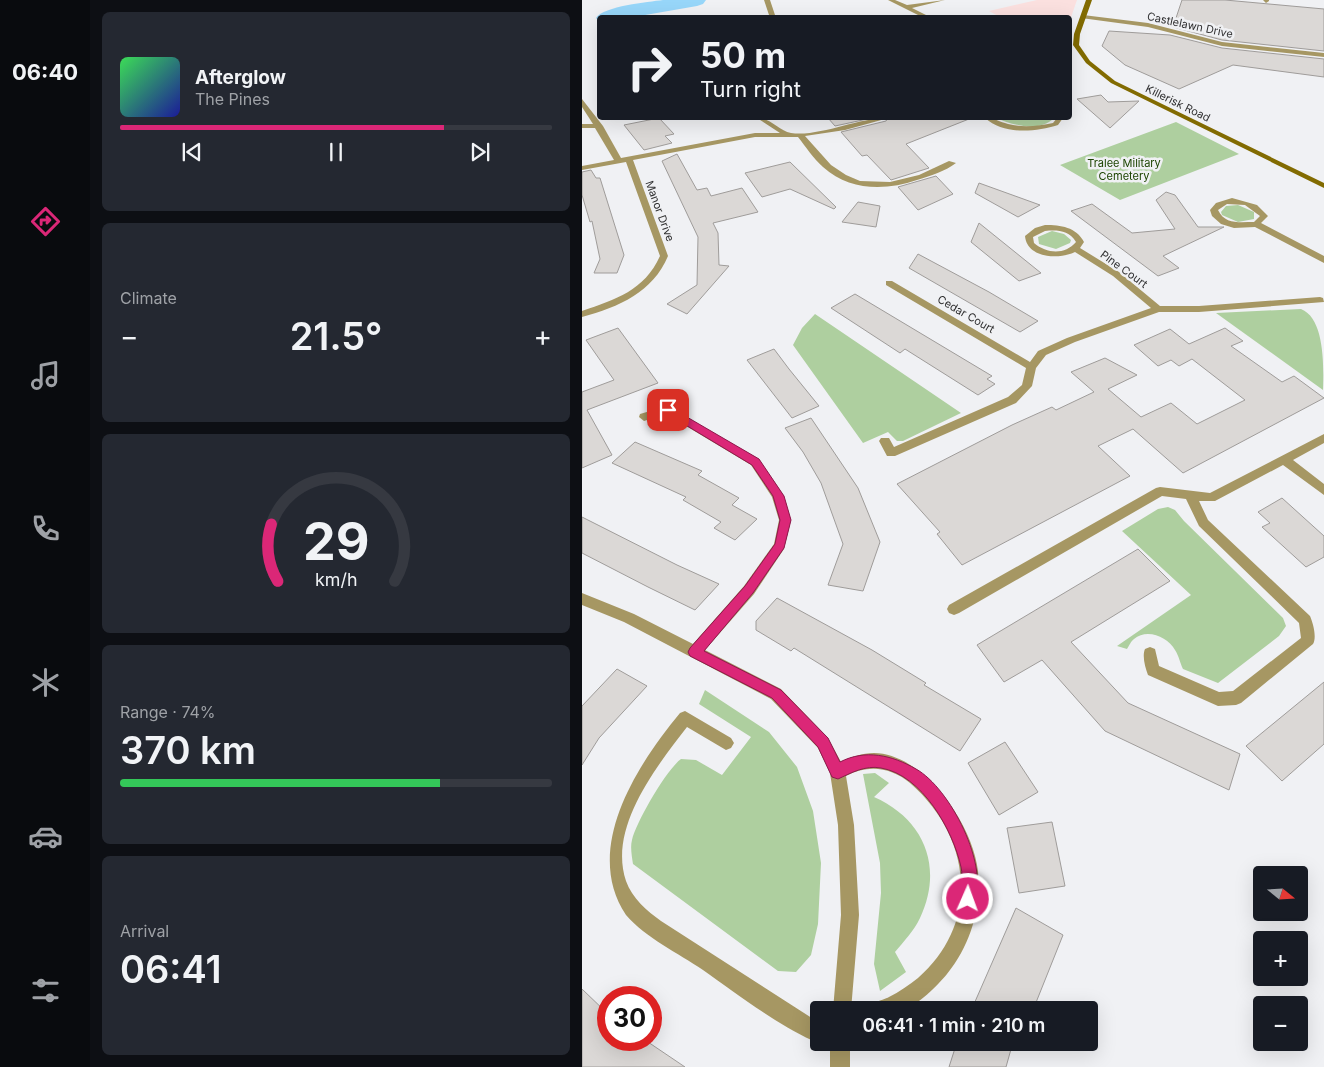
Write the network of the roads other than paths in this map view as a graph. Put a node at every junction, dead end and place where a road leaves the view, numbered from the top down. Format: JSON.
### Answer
{"nodes":[{"id":1,"x":767,"y":0,"type":"edge"},
{"id":2,"x":892,"y":0,"type":"edge"},
{"id":3,"x":942,"y":0,"type":"edge"},
{"id":4,"x":1089,"y":0,"type":"edge"},
{"id":5,"x":907,"y":7,"type":"junction"},
{"id":6,"x":772,"y":15,"type":"edge"},
{"id":7,"x":924,"y":15,"type":"edge"},
{"id":8,"x":1083,"y":17,"type":"junction"},
{"id":9,"x":1073,"y":45,"type":"edge"},
{"id":10,"x":1324,"y":55,"type":"edge"},
{"id":11,"x":582,"y":101,"type":"edge"},
{"id":12,"x":763,"y":120,"type":"edge"},
{"id":13,"x":875,"y":120,"type":"edge"},
{"id":14,"x":993,"y":120,"type":"edge"},
{"id":15,"x":1059,"y":120,"type":"edge"},
{"id":16,"x":582,"y":126,"type":"edge"},
{"id":17,"x":599,"y":126,"type":"junction"},
{"id":18,"x":787,"y":134,"type":"junction"},
{"id":19,"x":800,"y":135,"type":"junction"},
{"id":20,"x":624,"y":160,"type":"junction"},
{"id":21,"x":952,"y":163,"type":"dead end"},
{"id":22,"x":582,"y":168,"type":"edge"},
{"id":23,"x":1324,"y":186,"type":"edge"},
{"id":24,"x":1256,"y":224,"type":"junction"},
{"id":25,"x":1076,"y":249,"type":"junction"},
{"id":26,"x":1324,"y":260,"type":"edge"},
{"id":27,"x":889,"y":283,"type":"dead end"},
{"id":28,"x":1322,"y":301,"type":"edge"},
{"id":29,"x":1158,"y":309,"type":"junction"},
{"id":30,"x":582,"y":314,"type":"edge"},
{"id":31,"x":1031,"y":366,"type":"junction"},
{"id":32,"x":644,"y":417,"type":"dead end"},
{"id":33,"x":1324,"y":438,"type":"edge"},
{"id":34,"x":885,"y":440,"type":"dead end"},
{"id":35,"x":1284,"y":459,"type":"junction"},
{"id":36,"x":1324,"y":491,"type":"edge"},
{"id":37,"x":1190,"y":496,"type":"junction"},
{"id":38,"x":582,"y":599,"type":"edge"},
{"id":39,"x":954,"y":609,"type":"dead end"},
{"id":40,"x":695,"y":652,"type":"junction"},
{"id":41,"x":1150,"y":653,"type":"dead end"},
{"id":42,"x":726,"y":742,"type":"dead end"},
{"id":43,"x":838,"y":772,"type":"junction"},
{"id":44,"x":843,"y":1001,"type":"edge"},
{"id":45,"x":903,"y":1001,"type":"edge"},
{"id":46,"x":810,"y":1028,"type":"edge"},
{"id":47,"x":839,"y":1051,"type":"edge"},
{"id":48,"x":840,"y":1067,"type":"edge"}],
"edges":[{"from":1,"to":6,"type":"street"},
{"from":2,"to":5,"type":"street"},
{"from":3,"to":5,"type":"street"},
{"from":4,"to":8,"type":"main road","name":"Killerisk Road"},
{"from":5,"to":7,"type":"street"},
{"from":8,"to":9,"type":"main road","name":"Killerisk Road"},
{"from":8,"to":10,"type":"street","name":"Castlelawn Drive"},
{"from":9,"to":23,"type":"main road","name":"Killerisk Road"},
{"from":11,"to":17,"type":"street","name":"Manor Drive"},
{"from":12,"to":18,"type":"street"},
{"from":13,"to":19,"type":"street"},
{"from":14,"to":15,"type":"street"},
{"from":16,"to":17,"type":"street"},
{"from":17,"to":20,"type":"street","name":"Manor Drive"},
{"from":18,"to":19,"type":"street"},
{"from":18,"to":20,"type":"street"},
{"from":19,"to":21,"type":"street"},
{"from":20,"to":22,"type":"street"},
{"from":20,"to":30,"type":"street","name":"Manor Drive"},
{"from":24,"to":24,"type":"street"},
{"from":24,"to":26,"type":"street"},
{"from":25,"to":25,"type":"street"},
{"from":25,"to":29,"type":"street","name":"Pine Court"},
{"from":27,"to":31,"type":"street","name":"Cedar Court"},
{"from":28,"to":29,"type":"street"},
{"from":29,"to":31,"type":"street"},
{"from":31,"to":34,"type":"street"},
{"from":32,"to":40,"type":"street"},
{"from":33,"to":35,"type":"street"},
{"from":35,"to":36,"type":"street"},
{"from":35,"to":37,"type":"street"},
{"from":37,"to":39,"type":"street"},
{"from":37,"to":41,"type":"street"},
{"from":38,"to":40,"type":"street"},
{"from":40,"to":43,"type":"street"},
{"from":42,"to":46,"type":"street"},
{"from":43,"to":44,"type":"street"},
{"from":43,"to":45,"type":"street"},
{"from":47,"to":48,"type":"street"}]}
